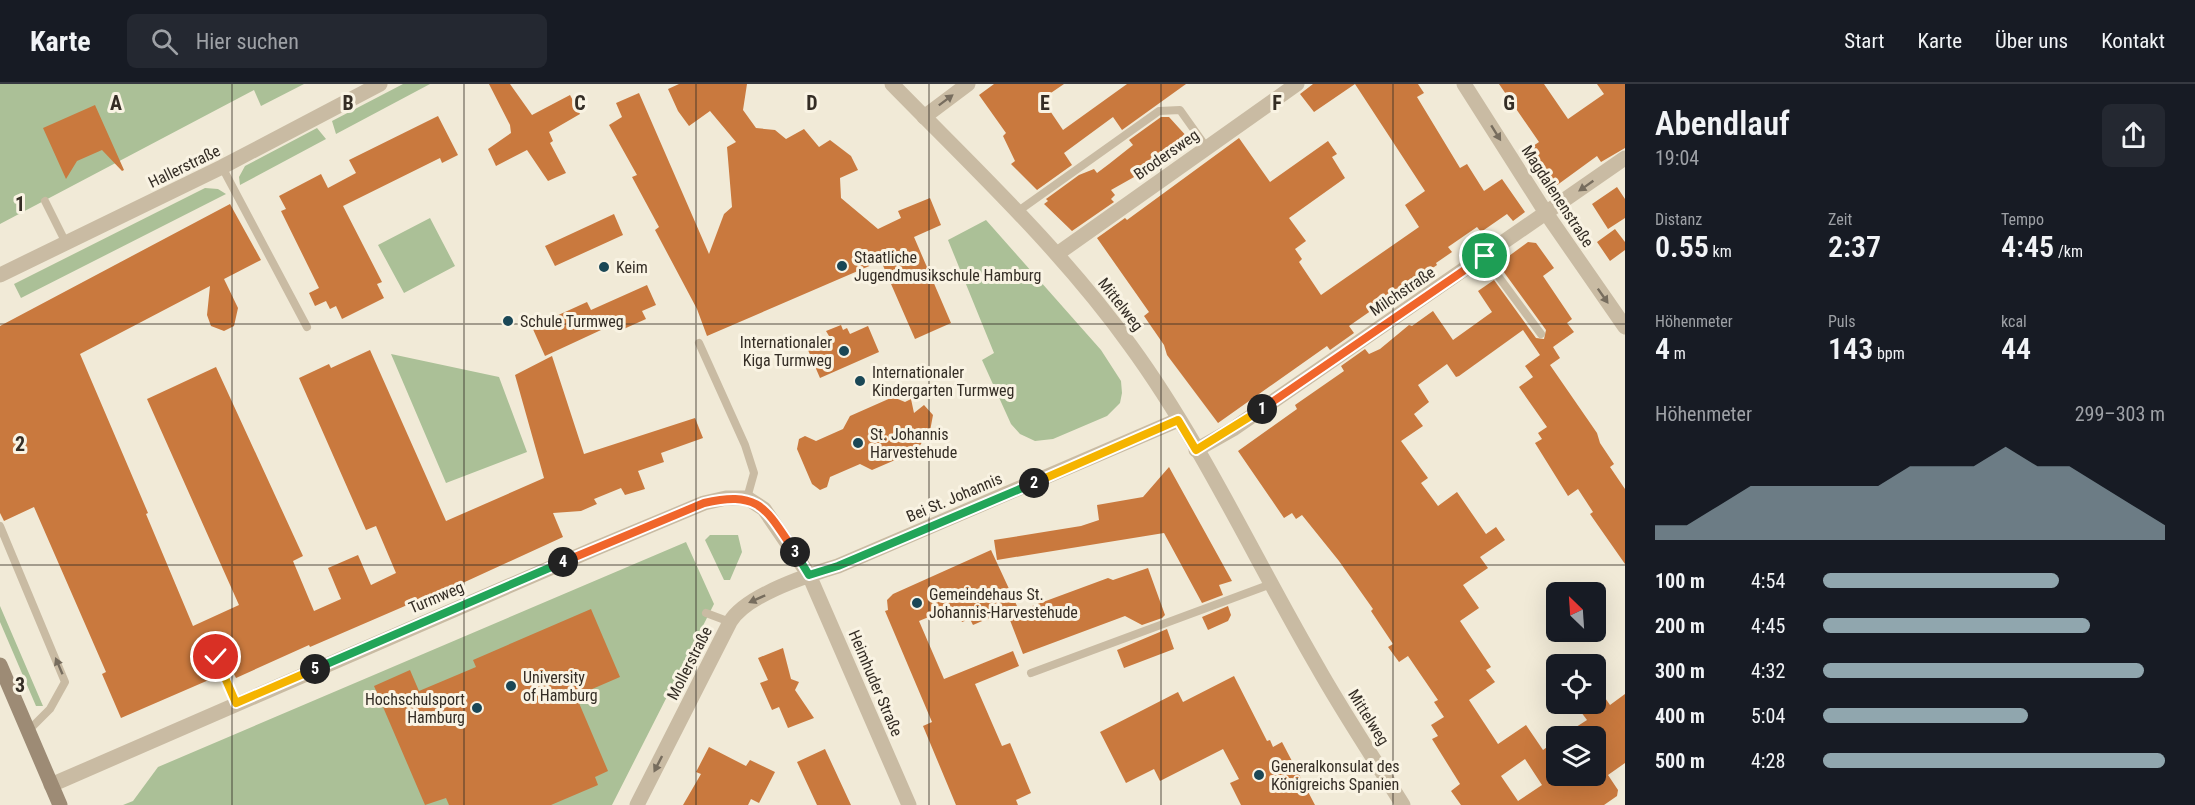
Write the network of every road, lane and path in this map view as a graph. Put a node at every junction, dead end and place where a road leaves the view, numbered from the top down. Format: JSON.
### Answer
{"nodes":[{"id":1,"x":380,"y":84,"type":"edge"},
{"id":2,"x":892,"y":84,"type":"edge"},
{"id":3,"x":968,"y":84,"type":"edge"},
{"id":4,"x":1297,"y":84,"type":"edge"},
{"id":5,"x":1464,"y":84,"type":"edge"},
{"id":6,"x":924,"y":117,"type":"junction"},
{"id":7,"x":1207,"y":148,"type":"junction"},
{"id":8,"x":1625,"y":158,"type":"edge"},
{"id":9,"x":222,"y":167,"type":"junction"},
{"id":10,"x":45,"y":201,"type":"dead end"},
{"id":11,"x":1017,"y":212,"type":"junction"},
{"id":12,"x":1546,"y":213,"type":"junction"},
{"id":13,"x":66,"y":243,"type":"junction"},
{"id":14,"x":1057,"y":254,"type":"junction"},
{"id":15,"x":1485,"y":256,"type":"junction"},
{"id":16,"x":0,"y":275,"type":"edge"},
{"id":17,"x":307,"y":327,"type":"dead end"},
{"id":18,"x":1625,"y":327,"type":"edge"},
{"id":19,"x":1541,"y":334,"type":"dead end"},
{"id":20,"x":699,"y":343,"type":"dead end"},
{"id":21,"x":1178,"y":420,"type":"junction"},
{"id":22,"x":1196,"y":450,"type":"junction"},
{"id":23,"x":747,"y":498,"type":"junction"},
{"id":24,"x":0,"y":526,"type":"edge"},
{"id":25,"x":809,"y":575,"type":"junction"},
{"id":26,"x":1271,"y":584,"type":"junction"},
{"id":27,"x":706,"y":614,"type":"dead end"},
{"id":28,"x":730,"y":622,"type":"junction"},
{"id":29,"x":216,"y":657,"type":"dead end"},
{"id":30,"x":0,"y":665,"type":"edge"},
{"id":31,"x":1031,"y":673,"type":"dead end"},
{"id":32,"x":236,"y":703,"type":"junction"},
{"id":33,"x":28,"y":731,"type":"junction"},
{"id":34,"x":51,"y":785,"type":"junction"},
{"id":35,"x":60,"y":805,"type":"edge"},
{"id":36,"x":637,"y":805,"type":"edge"},
{"id":37,"x":909,"y":805,"type":"edge"},
{"id":38,"x":1403,"y":805,"type":"edge"}],
"edges":[{"from":1,"to":9,"type":"street","name":"Hallerstraße"},
{"from":2,"to":6,"type":"street","name":"Mittelweg"},
{"from":6,"to":3,"type":"street","one_way":true},
{"from":4,"to":7,"type":"street","name":"Brodersweg"},
{"from":5,"to":12,"type":"street","name":"Magdalenenstraße","one_way":true},
{"from":6,"to":11,"type":"street","name":"Mittelweg"},
{"from":7,"to":11,"type":"lane"},
{"from":7,"to":14,"type":"street","name":"Brodersweg"},
{"from":8,"to":12,"type":"street","name":"Milchstraße","one_way":true},
{"from":9,"to":13,"type":"street","name":"Hallerstraße"},
{"from":9,"to":17,"type":"lane"},
{"from":10,"to":13,"type":"lane"},
{"from":11,"to":14,"type":"street","name":"Mittelweg"},
{"from":12,"to":15,"type":"street","name":"Milchstraße"},
{"from":12,"to":18,"type":"street","name":"Magdalenenstraße","one_way":true},
{"from":13,"to":16,"type":"street","name":"Hallerstraße"},
{"from":14,"to":21,"type":"street","name":"Mittelweg"},
{"from":15,"to":19,"type":"lane"},
{"from":15,"to":22,"type":"street","name":"Milchstraße"},
{"from":20,"to":23,"type":"lane"},
{"from":21,"to":22,"type":"street","name":"Mittelweg"},
{"from":21,"to":25,"type":"street","name":"Bei St. Johannis"},
{"from":22,"to":26,"type":"street","name":"Mittelweg"},
{"from":23,"to":25,"type":"street"},
{"from":23,"to":32,"type":"street","name":"Turmweg"},
{"from":33,"to":24,"type":"lane","one_way":true},
{"from":25,"to":28,"type":"street","name":"Mollerstraße","one_way":true},
{"from":25,"to":37,"type":"street","name":"Heimhuder Straße"},
{"from":26,"to":31,"type":"lane"},
{"from":26,"to":38,"type":"street","name":"Mittelweg"},
{"from":27,"to":28,"type":"lane"},
{"from":28,"to":36,"type":"street","name":"Mollerstraße","one_way":true},
{"from":29,"to":32,"type":"lane"},
{"from":30,"to":33,"type":"main road"},
{"from":32,"to":34,"type":"street","name":"Turmweg"},
{"from":33,"to":34,"type":"main road"},
{"from":34,"to":35,"type":"main road"}]}
